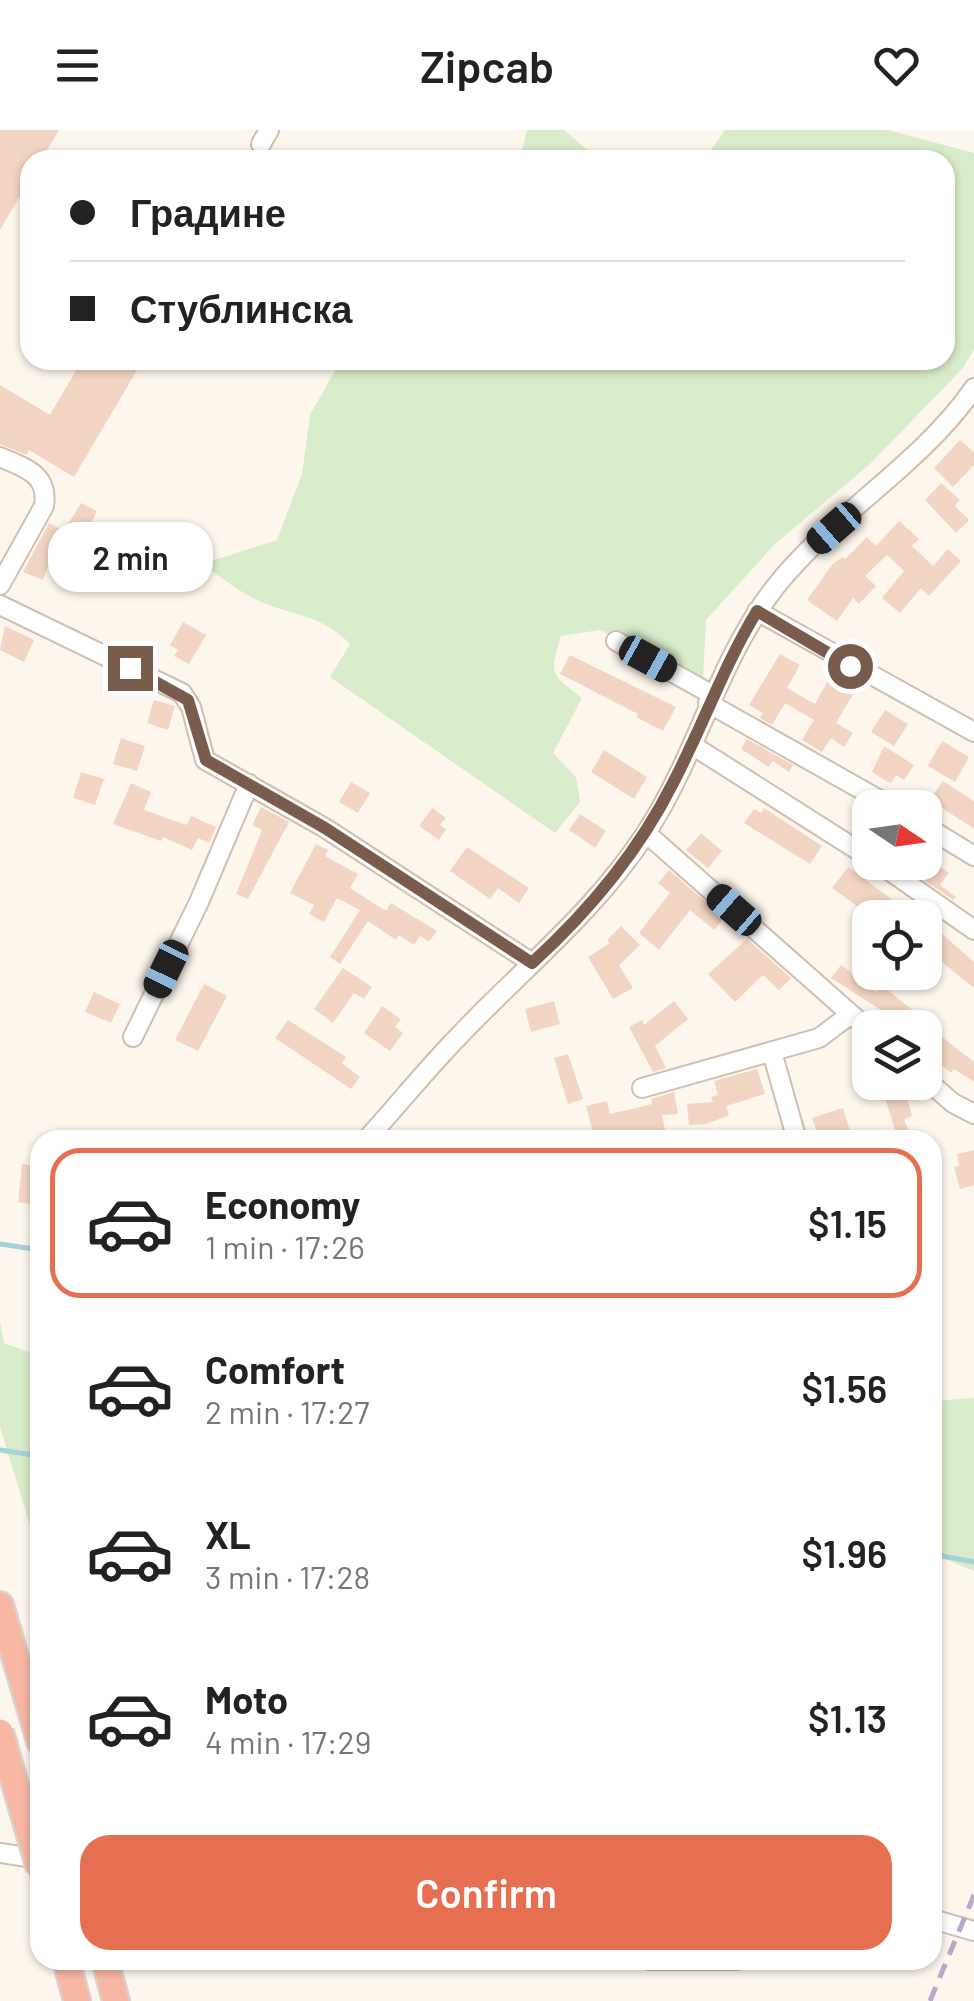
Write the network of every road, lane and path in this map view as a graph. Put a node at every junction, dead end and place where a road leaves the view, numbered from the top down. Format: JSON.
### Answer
{"nodes":[{"id":1,"x":974,"y":388,"type":"edge"},
{"id":2,"x":0,"y":457,"type":"edge"},
{"id":3,"x":0,"y":586,"type":"edge"},
{"id":4,"x":0,"y":605,"type":"edge"},
{"id":5,"x":757,"y":611,"type":"junction"},
{"id":6,"x":616,"y":642,"type":"dead end"},
{"id":7,"x":710,"y":698,"type":"junction"},
{"id":8,"x":974,"y":732,"type":"edge"},
{"id":9,"x":692,"y":745,"type":"junction"},
{"id":10,"x":249,"y":784,"type":"junction"},
{"id":11,"x":864,"y":790,"type":"edge"},
{"id":12,"x":646,"y":833,"type":"junction"},
{"id":13,"x":942,"y":836,"type":"edge"},
{"id":14,"x":852,"y":847,"type":"edge"},
{"id":15,"x":974,"y":856,"type":"edge"},
{"id":16,"x":903,"y":880,"type":"edge"},
{"id":17,"x":974,"y":930,"type":"edge"},
{"id":18,"x":532,"y":963,"type":"junction"},
{"id":19,"x":851,"y":1014,"type":"joint"},
{"id":20,"x":133,"y":1037,"type":"dead end"},
{"id":21,"x":772,"y":1052,"type":"junction"},
{"id":22,"x":642,"y":1088,"type":"dead end"},
{"id":23,"x":942,"y":1095,"type":"edge"},
{"id":24,"x":974,"y":1114,"type":"edge"},
{"id":25,"x":376,"y":1130,"type":"edge"},
{"id":26,"x":793,"y":1130,"type":"edge"},
{"id":27,"x":0,"y":1605,"type":"edge"},
{"id":28,"x":30,"y":1707,"type":"edge"},
{"id":29,"x":0,"y":1732,"type":"edge"},
{"id":30,"x":30,"y":1835,"type":"edge"},
{"id":31,"x":0,"y":1854,"type":"edge"},
{"id":32,"x":30,"y":1858,"type":"edge"},
{"id":33,"x":942,"y":1921,"type":"edge"},
{"id":34,"x":974,"y":1931,"type":"edge"},
{"id":35,"x":69,"y":1970,"type":"edge"},
{"id":36,"x":107,"y":1970,"type":"edge"},
{"id":37,"x":77,"y":2001,"type":"edge"},
{"id":38,"x":116,"y":2001,"type":"edge"}],
"edges":[{"from":1,"to":5,"type":"street"},
{"from":2,"to":3,"type":"street"},
{"from":4,"to":10,"type":"street"},
{"from":5,"to":7,"type":"street"},
{"from":5,"to":8,"type":"street"},
{"from":6,"to":7,"type":"street"},
{"from":7,"to":9,"type":"street"},
{"from":7,"to":11,"type":"street"},
{"from":9,"to":12,"type":"street"},
{"from":9,"to":14,"type":"street"},
{"from":10,"to":18,"type":"street"},
{"from":10,"to":20,"type":"street"},
{"from":12,"to":18,"type":"street"},
{"from":12,"to":19,"type":"street"},
{"from":13,"to":15,"type":"street"},
{"from":16,"to":17,"type":"street"},
{"from":18,"to":25,"type":"street"},
{"from":19,"to":21,"type":"street"},
{"from":21,"to":22,"type":"street"},
{"from":21,"to":26,"type":"street"},
{"from":23,"to":24,"type":"street"},
{"from":27,"to":28,"type":"highway"},
{"from":29,"to":30,"type":"highway","bridge":true},
{"from":31,"to":32,"type":"street"},
{"from":33,"to":34,"type":"street"},
{"from":35,"to":37,"type":"highway"},
{"from":36,"to":38,"type":"highway"}]}
